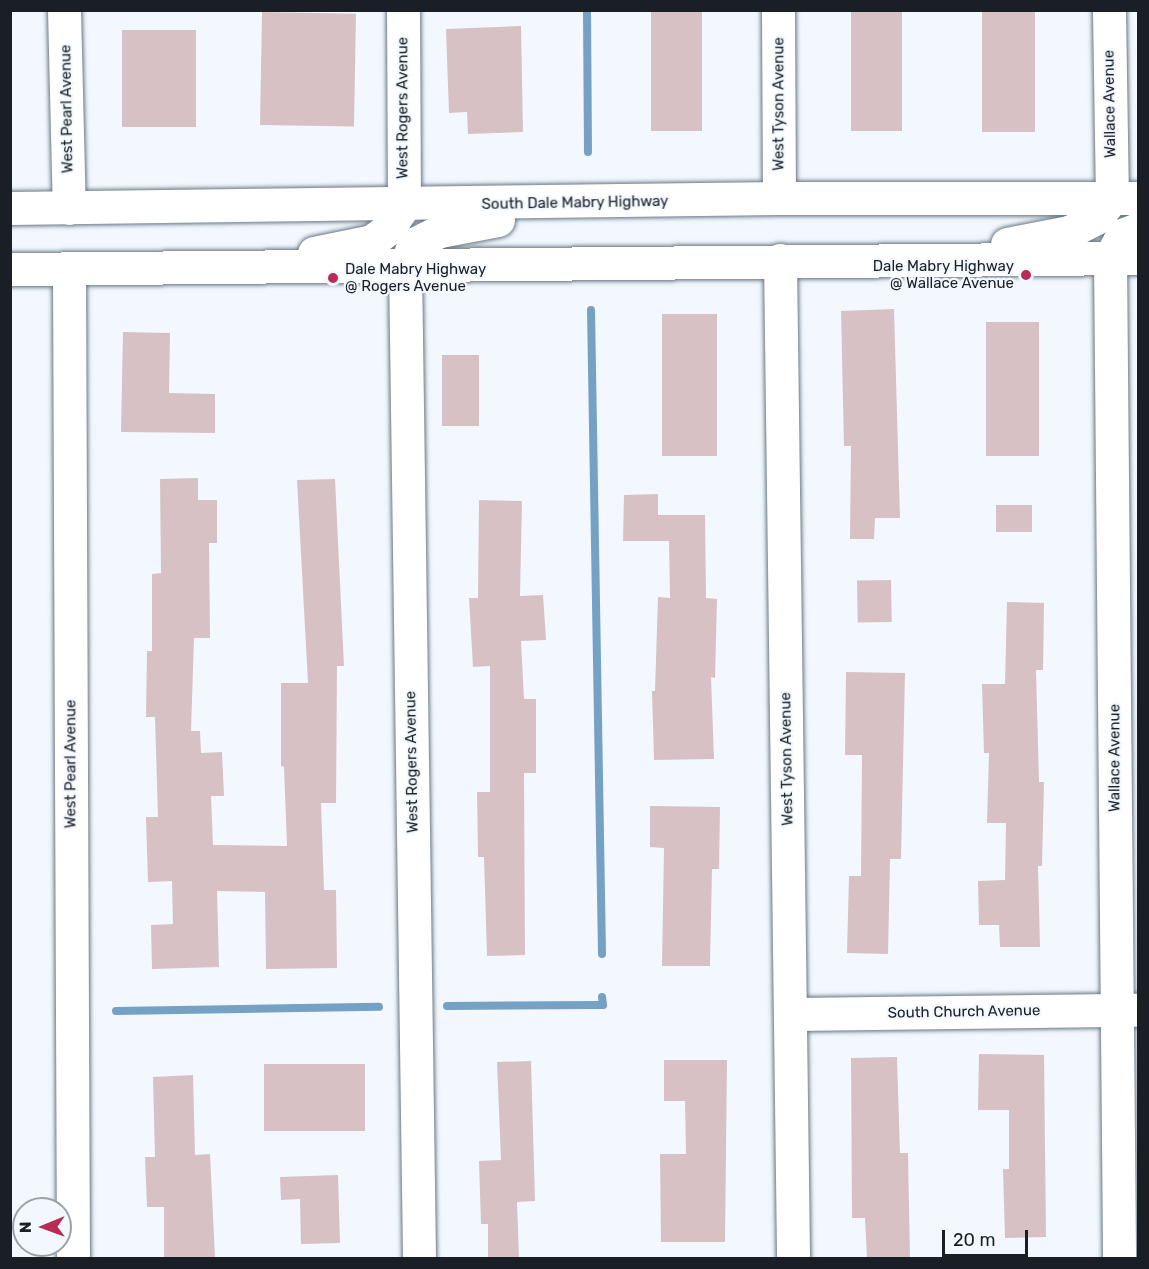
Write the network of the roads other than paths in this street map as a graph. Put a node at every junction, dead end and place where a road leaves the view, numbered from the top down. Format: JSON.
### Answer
{"nodes":[{"id":1,"x":64,"y":10,"type":"edge"},
{"id":2,"x":403,"y":10,"type":"edge"},
{"id":3,"x":778,"y":10,"type":"edge"},
{"id":4,"x":1109,"y":10,"type":"edge"},
{"id":5,"x":779,"y":198,"type":"junction"},
{"id":6,"x":1125,"y":198,"type":"edge"},
{"id":7,"x":585,"y":204,"type":"junction"},
{"id":8,"x":404,"y":205,"type":"junction"},
{"id":9,"x":10,"y":208,"type":"edge"},
{"id":10,"x":69,"y":208,"type":"junction"},
{"id":11,"x":1138,"y":229,"type":"edge"},
{"id":12,"x":1124,"y":258,"type":"edge"},
{"id":13,"x":780,"y":260,"type":"junction"},
{"id":14,"x":929,"y":260,"type":"junction"},
{"id":15,"x":405,"y":266,"type":"junction"},
{"id":16,"x":10,"y":269,"type":"edge"},
{"id":17,"x":69,"y":269,"type":"junction"},
{"id":18,"x":239,"y":269,"type":"junction"},
{"id":19,"x":1127,"y":1010,"type":"edge"},
{"id":20,"x":790,"y":1014,"type":"junction"},
{"id":21,"x":73,"y":1258,"type":"edge"},
{"id":22,"x":419,"y":1258,"type":"edge"},
{"id":23,"x":793,"y":1258,"type":"edge"},
{"id":24,"x":1119,"y":1258,"type":"edge"}],
"edges":[{"from":1,"to":10,"type":"street","name":"West Pearl Avenue"},
{"from":2,"to":8,"type":"street","name":"West Rogers Avenue"},
{"from":3,"to":5,"type":"street","name":"West Tyson Avenue"},
{"from":4,"to":6,"type":"street","name":"Wallace Avenue"},
{"from":5,"to":6,"type":"street","name":"South Dale Mabry Highway"},
{"from":5,"to":7,"type":"street","name":"South Dale Mabry Highway"},
{"from":6,"to":14,"type":"street"},
{"from":7,"to":8,"type":"street","name":"South Dale Mabry Highway"},
{"from":7,"to":15,"type":"street"},
{"from":8,"to":10,"type":"street","name":"South Dale Mabry Highway"},
{"from":8,"to":18,"type":"street"},
{"from":9,"to":10,"type":"street","name":"South Dale Mabry Highway"},
{"from":11,"to":12,"type":"street"},
{"from":12,"to":14,"type":"street"},
{"from":12,"to":19,"type":"street","name":"Wallace Avenue"},
{"from":13,"to":14,"type":"street"},
{"from":13,"to":15,"type":"street"},
{"from":13,"to":20,"type":"street","name":"West Tyson Avenue"},
{"from":15,"to":18,"type":"street"},
{"from":15,"to":22,"type":"street","name":"West Rogers Avenue"},
{"from":16,"to":17,"type":"street"},
{"from":17,"to":18,"type":"street"},
{"from":17,"to":21,"type":"street","name":"West Pearl Avenue"},
{"from":19,"to":20,"type":"street","name":"South Church Avenue"},
{"from":19,"to":24,"type":"street","name":"Wallace Avenue"},
{"from":20,"to":23,"type":"street","name":"West Tyson Avenue"}]}
